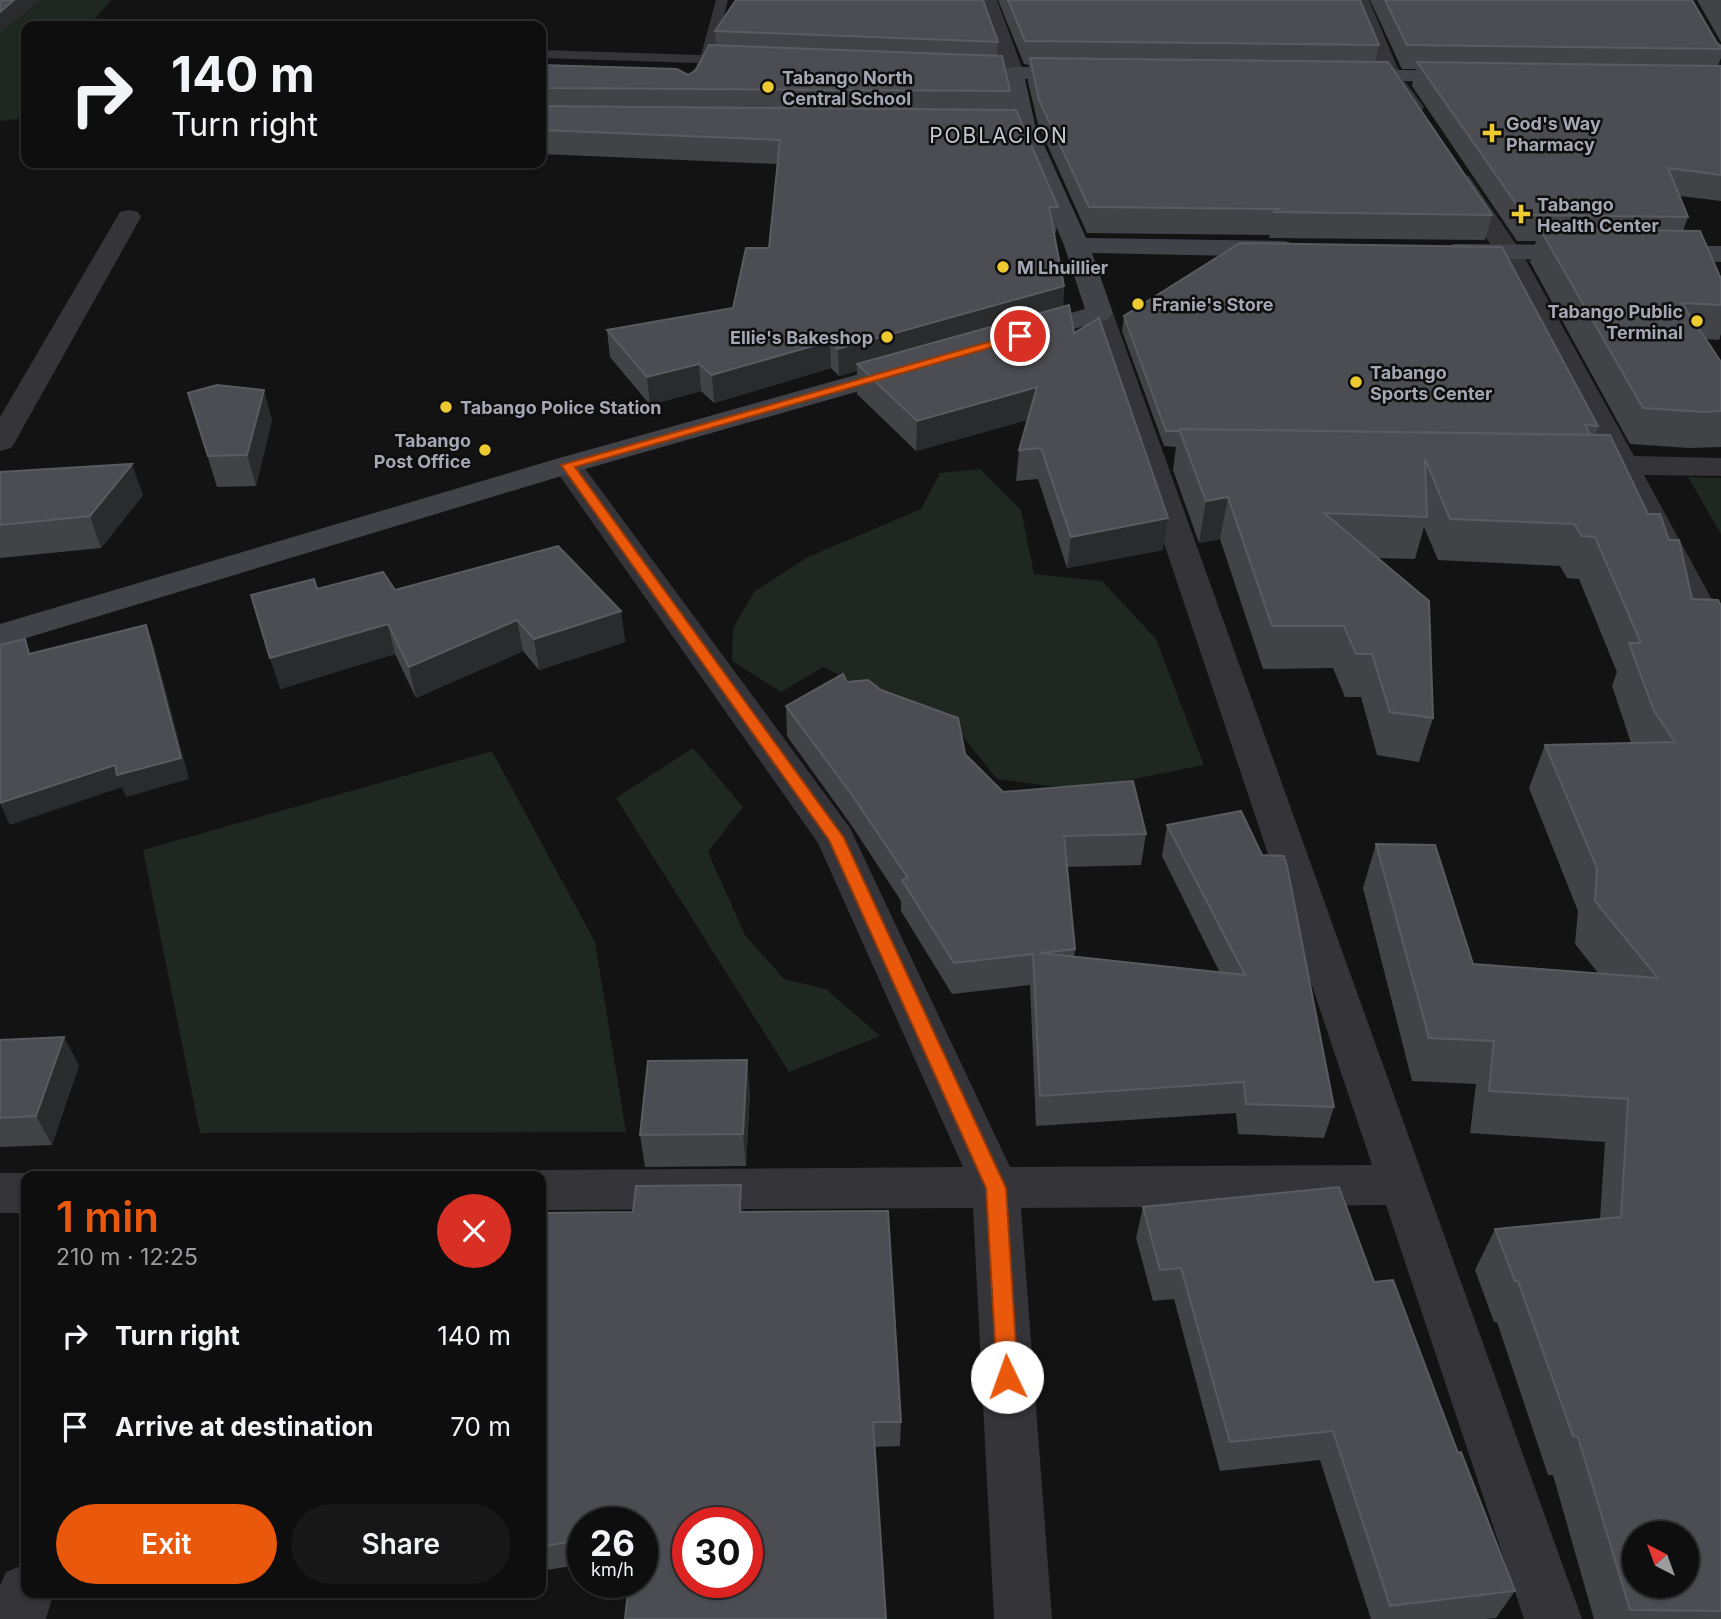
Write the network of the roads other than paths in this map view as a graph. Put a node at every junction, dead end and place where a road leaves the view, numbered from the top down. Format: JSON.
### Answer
{"nodes":[{"id":1,"x":722,"y":0,"type":"edge"},
{"id":2,"x":987,"y":0,"type":"edge"},
{"id":3,"x":1359,"y":0,"type":"edge"},
{"id":4,"x":546,"y":54,"type":"edge"},
{"id":5,"x":706,"y":59,"type":"junction"},
{"id":6,"x":748,"y":61,"type":"edge"},
{"id":7,"x":1007,"y":72,"type":"junction"},
{"id":8,"x":1107,"y":73,"type":"edge"},
{"id":9,"x":1324,"y":75,"type":"edge"},
{"id":10,"x":1391,"y":76,"type":"junction"},
{"id":11,"x":1488,"y":77,"type":"edge"},
{"id":12,"x":694,"y":81,"type":"edge"},
{"id":13,"x":1428,"y":131,"type":"edge"},
{"id":14,"x":1450,"y":164,"type":"edge"},
{"id":15,"x":129,"y":217,"type":"dead end"},
{"id":16,"x":1077,"y":246,"type":"junction"},
{"id":17,"x":1314,"y":250,"type":"edge"},
{"id":18,"x":1426,"y":251,"type":"edge"},
{"id":19,"x":1509,"y":253,"type":"junction"},
{"id":20,"x":1721,"y":254,"type":"edge"},
{"id":21,"x":1100,"y":313,"type":"junction"},
{"id":22,"x":993,"y":344,"type":"edge"},
{"id":23,"x":940,"y":359,"type":"edge"},
{"id":24,"x":0,"y":443,"type":"edge"},
{"id":25,"x":567,"y":465,"type":"junction"},
{"id":26,"x":1569,"y":465,"type":"edge"},
{"id":27,"x":1624,"y":466,"type":"junction"},
{"id":28,"x":1721,"y":467,"type":"edge"},
{"id":29,"x":0,"y":635,"type":"edge"},
{"id":30,"x":1721,"y":647,"type":"edge"},
{"id":31,"x":1404,"y":1185,"type":"junction"},
{"id":32,"x":996,"y":1188,"type":"junction"},
{"id":33,"x":546,"y":1190,"type":"edge"},
{"id":34,"x":0,"y":1193,"type":"edge"},
{"id":35,"x":21,"y":1193,"type":"edge"},
{"id":36,"x":24,"y":1598,"type":"edge"},
{"id":37,"x":17,"y":1619,"type":"edge"},
{"id":38,"x":1023,"y":1619,"type":"edge"},
{"id":39,"x":1553,"y":1619,"type":"edge"}],
"edges":[{"from":1,"to":5,"type":"lane"},
{"from":2,"to":7,"type":"street"},
{"from":3,"to":10,"type":"street"},
{"from":4,"to":5,"type":"lane"},
{"from":5,"to":6,"type":"lane"},
{"from":5,"to":12,"type":"lane"},
{"from":7,"to":8,"type":"street"},
{"from":7,"to":16,"type":"street"},
{"from":9,"to":10,"type":"street"},
{"from":10,"to":11,"type":"street"},
{"from":10,"to":13,"type":"street"},
{"from":14,"to":19,"type":"street"},
{"from":15,"to":24,"type":"street"},
{"from":16,"to":17,"type":"street"},
{"from":16,"to":21,"type":"street"},
{"from":18,"to":19,"type":"street"},
{"from":19,"to":20,"type":"street"},
{"from":19,"to":27,"type":"street"},
{"from":21,"to":22,"type":"street"},
{"from":21,"to":31,"type":"street"},
{"from":23,"to":25,"type":"street"},
{"from":25,"to":29,"type":"street"},
{"from":25,"to":32,"type":"street"},
{"from":26,"to":27,"type":"street"},
{"from":27,"to":28,"type":"street"},
{"from":27,"to":30,"type":"street"},
{"from":31,"to":32,"type":"street"},
{"from":31,"to":39,"type":"street"},
{"from":32,"to":33,"type":"street"},
{"from":32,"to":38,"type":"street"},
{"from":34,"to":35,"type":"street"},
{"from":36,"to":37,"type":"street"}]}
